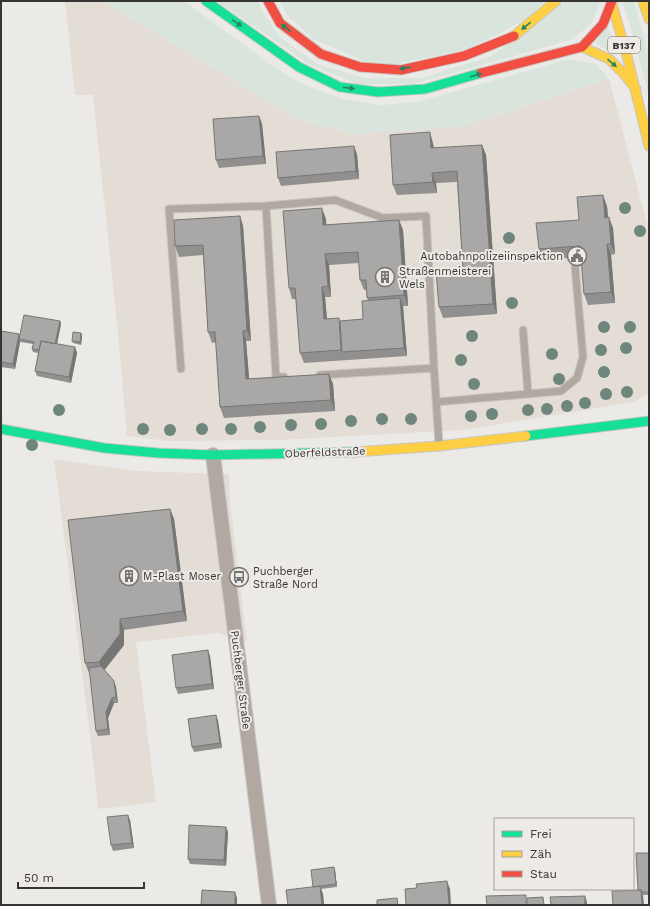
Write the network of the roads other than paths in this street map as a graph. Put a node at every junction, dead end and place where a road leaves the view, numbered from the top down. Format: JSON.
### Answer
{"nodes":[{"id":1,"x":206,"y":1,"type":"edge"},
{"id":2,"x":268,"y":1,"type":"edge"},
{"id":3,"x":556,"y":1,"type":"edge"},
{"id":4,"x":643,"y":1,"type":"edge"},
{"id":5,"x":611,"y":2,"type":"edge"},
{"id":6,"x":649,"y":20,"type":"edge"},
{"id":7,"x":582,"y":47,"type":"junction"},
{"id":8,"x":636,"y":89,"type":"junction"},
{"id":9,"x":649,"y":146,"type":"edge"},
{"id":10,"x":266,"y":206,"type":"junction"},
{"id":11,"x":575,"y":266,"type":"dead end"},
{"id":12,"x":523,"y":330,"type":"dead end"},
{"id":13,"x":434,"y":368,"type":"junction"},
{"id":14,"x":182,"y":369,"type":"dead end"},
{"id":15,"x":316,"y":375,"type":"edge"},
{"id":16,"x":292,"y":376,"type":"edge"},
{"id":17,"x":528,"y":394,"type":"junction"},
{"id":18,"x":436,"y":402,"type":"junction"},
{"id":19,"x":649,"y":421,"type":"edge"},
{"id":20,"x":1,"y":429,"type":"edge"},
{"id":21,"x":439,"y":446,"type":"junction"},
{"id":22,"x":213,"y":455,"type":"junction"},
{"id":23,"x":269,"y":905,"type":"edge"}],
"edges":[{"from":1,"to":7,"type":"main road","one_way":true},
{"from":3,"to":2,"type":"main road","one_way":true},
{"from":4,"to":6,"type":"main road"},
{"from":5,"to":7,"type":"main road"},
{"from":5,"to":8,"type":"main road","number":"B137"},
{"from":7,"to":8,"type":"main road","one_way":true},
{"from":8,"to":9,"type":"main road","number":"B137"},
{"from":10,"to":13,"type":"lane"},
{"from":10,"to":14,"type":"lane"},
{"from":10,"to":16,"type":"lane"},
{"from":11,"to":17,"type":"lane"},
{"from":12,"to":17,"type":"lane"},
{"from":13,"to":15,"type":"lane"},
{"from":13,"to":18,"type":"lane"},
{"from":17,"to":18,"type":"lane"},
{"from":18,"to":21,"type":"lane"},
{"from":19,"to":21,"type":"main road","name":"Oberfeldstraße"},
{"from":20,"to":22,"type":"main road","name":"Oberfeldstraße"},
{"from":21,"to":22,"type":"main road","name":"Oberfeldstraße"},
{"from":22,"to":23,"type":"street","name":"Puchberger Straße"}]}
